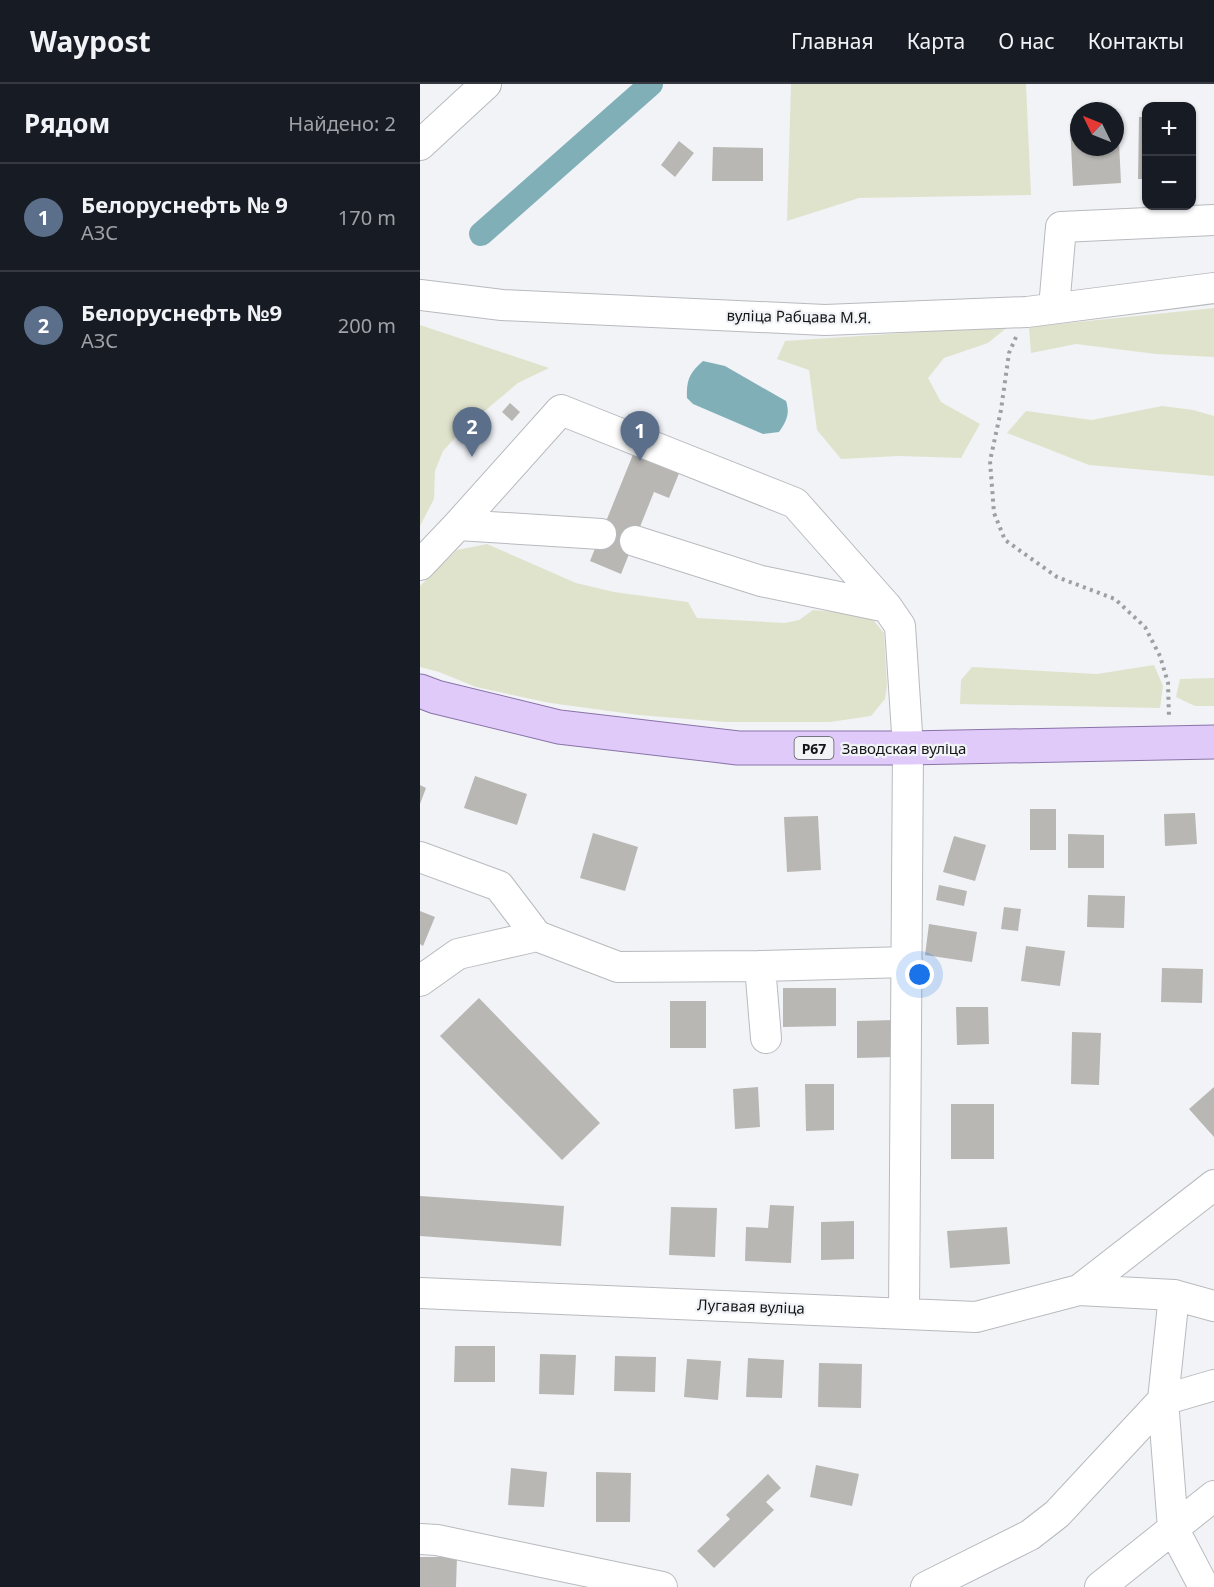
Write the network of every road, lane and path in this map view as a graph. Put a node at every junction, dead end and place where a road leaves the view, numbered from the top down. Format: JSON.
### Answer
{"nodes":[{"id":1,"x":486,"y":84,"type":"edge"},
{"id":2,"x":420,"y":145,"type":"edge"},
{"id":3,"x":1214,"y":220,"type":"edge"},
{"id":4,"x":1214,"y":288,"type":"edge"},
{"id":5,"x":420,"y":295,"type":"edge"},
{"id":6,"x":1041,"y":310,"type":"junction"},
{"id":7,"x":458,"y":525,"type":"junction"},
{"id":8,"x":601,"y":534,"type":"dead end"},
{"id":9,"x":635,"y":541,"type":"dead end"},
{"id":10,"x":420,"y":565,"type":"edge"},
{"id":11,"x":887,"y":607,"type":"junction"},
{"id":12,"x":420,"y":691,"type":"edge"},
{"id":13,"x":1214,"y":742,"type":"edge"},
{"id":14,"x":1171,"y":743,"type":"junction"},
{"id":15,"x":908,"y":748,"type":"junction"},
{"id":16,"x":420,"y":857,"type":"edge"},
{"id":17,"x":537,"y":936,"type":"junction"},
{"id":18,"x":907,"y":962,"type":"junction"},
{"id":19,"x":759,"y":966,"type":"junction"},
{"id":20,"x":420,"y":981,"type":"edge"},
{"id":21,"x":766,"y":1038,"type":"dead end"},
{"id":22,"x":1214,"y":1185,"type":"edge"},
{"id":23,"x":1079,"y":1290,"type":"junction"},
{"id":24,"x":420,"y":1293,"type":"edge"},
{"id":25,"x":1174,"y":1295,"type":"junction"},
{"id":26,"x":1214,"y":1306,"type":"edge"},
{"id":27,"x":904,"y":1312,"type":"junction"},
{"id":28,"x":1214,"y":1384,"type":"edge"},
{"id":29,"x":1163,"y":1400,"type":"junction"},
{"id":30,"x":1214,"y":1496,"type":"edge"},
{"id":31,"x":1173,"y":1528,"type":"junction"},
{"id":32,"x":420,"y":1539,"type":"edge"},
{"id":33,"x":662,"y":1587,"type":"edge"},
{"id":34,"x":926,"y":1587,"type":"edge"},
{"id":35,"x":1100,"y":1587,"type":"edge"},
{"id":36,"x":1204,"y":1587,"type":"edge"}],
"edges":[{"from":1,"to":2,"type":"street"},
{"from":3,"to":6,"type":"street"},
{"from":4,"to":6,"type":"street","name":"вуліца Рабцава М.Я."},
{"from":5,"to":6,"type":"street","name":"вуліца Рабцава М.Я."},
{"from":6,"to":14,"type":"path"},
{"from":7,"to":8,"type":"street"},
{"from":7,"to":10,"type":"street"},
{"from":7,"to":11,"type":"street"},
{"from":9,"to":11,"type":"street"},
{"from":11,"to":15,"type":"street"},
{"from":12,"to":15,"type":"main road","name":"Заводская вуліца","number":"Р67"},
{"from":13,"to":14,"type":"main road","name":"Заводская вуліца","number":"Р67"},
{"from":14,"to":15,"type":"main road","name":"Заводская вуліца","number":"Р67"},
{"from":15,"to":18,"type":"street"},
{"from":16,"to":17,"type":"street"},
{"from":17,"to":19,"type":"street"},
{"from":17,"to":20,"type":"street"},
{"from":18,"to":19,"type":"street"},
{"from":18,"to":27,"type":"street"},
{"from":19,"to":21,"type":"street"},
{"from":22,"to":23,"type":"street"},
{"from":23,"to":25,"type":"street"},
{"from":23,"to":27,"type":"street","name":"Лугавая вуліца"},
{"from":24,"to":27,"type":"street","name":"Лугавая вуліца"},
{"from":25,"to":26,"type":"street"},
{"from":25,"to":29,"type":"street"},
{"from":28,"to":29,"type":"street"},
{"from":29,"to":31,"type":"street"},
{"from":29,"to":34,"type":"street"},
{"from":30,"to":31,"type":"street"},
{"from":31,"to":35,"type":"street"},
{"from":31,"to":36,"type":"street"},
{"from":32,"to":33,"type":"street"}]}
